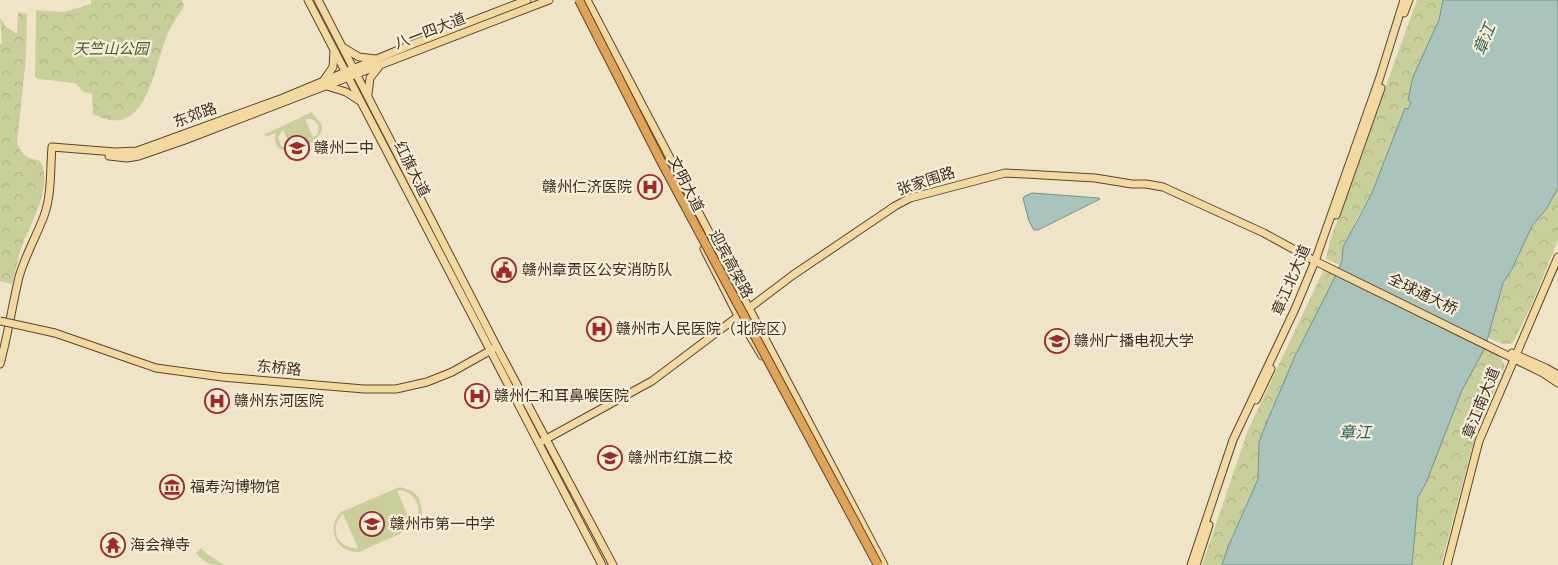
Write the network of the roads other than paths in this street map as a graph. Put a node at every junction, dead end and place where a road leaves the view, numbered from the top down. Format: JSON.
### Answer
{"nodes":[{"id":1,"x":308,"y":0,"type":"edge"},
{"id":2,"x":318,"y":0,"type":"edge"},
{"id":3,"x":527,"y":0,"type":"edge"},
{"id":4,"x":549,"y":0,"type":"edge"},
{"id":5,"x":577,"y":0,"type":"edge"},
{"id":6,"x":583,"y":0,"type":"edge"},
{"id":7,"x":587,"y":0,"type":"edge"},
{"id":8,"x":1404,"y":0,"type":"edge"},
{"id":9,"x":1409,"y":0,"type":"edge"},
{"id":10,"x":331,"y":44,"type":"junction"},
{"id":11,"x":341,"y":44,"type":"junction"},
{"id":12,"x":383,"y":61,"type":"junction"},
{"id":13,"x":355,"y":72,"type":"junction"},
{"id":14,"x":348,"y":75,"type":"junction"},
{"id":15,"x":325,"y":83,"type":"junction"},
{"id":16,"x":371,"y":101,"type":"junction"},
{"id":17,"x":362,"y":102,"type":"junction"},
{"id":18,"x":1558,"y":257,"type":"edge"},
{"id":19,"x":1320,"y":261,"type":"junction"},
{"id":20,"x":1558,"y":268,"type":"edge"},
{"id":21,"x":748,"y":308,"type":"junction"},
{"id":22,"x":738,"y":316,"type":"junction"},
{"id":23,"x":0,"y":321,"type":"edge"},
{"id":24,"x":494,"y":348,"type":"junction"},
{"id":25,"x":1517,"y":358,"type":"junction"},
{"id":26,"x":0,"y":364,"type":"edge"},
{"id":27,"x":1558,"y":375,"type":"edge"},
{"id":28,"x":1558,"y":382,"type":"edge"},
{"id":29,"x":547,"y":439,"type":"junction"},
{"id":30,"x":539,"y":443,"type":"junction"},
{"id":31,"x":602,"y":565,"type":"edge"},
{"id":32,"x":613,"y":565,"type":"edge"},
{"id":33,"x":874,"y":565,"type":"edge"},
{"id":34,"x":879,"y":565,"type":"edge"},
{"id":35,"x":884,"y":565,"type":"edge"},
{"id":36,"x":1191,"y":565,"type":"edge"},
{"id":37,"x":1196,"y":565,"type":"edge"},
{"id":38,"x":1447,"y":565,"type":"edge"},
{"id":39,"x":1451,"y":565,"type":"edge"}],
"edges":[{"from":1,"to":10,"type":"main road","name":"红旗大道"},
{"from":2,"to":11,"type":"main road","name":"红旗大道"},
{"from":3,"to":12,"type":"main road","name":"八一四大道"},
{"from":4,"to":12,"type":"main road","name":"八一四大道"},
{"from":5,"to":22,"type":"main road","name":"文明大道"},
{"from":5,"to":34,"type":"highway","name":"迎宾高架路","bridge":true},
{"from":6,"to":34,"type":"highway","name":"迎宾高架路","bridge":true},
{"from":7,"to":21,"type":"main road","name":"文明大道"},
{"from":8,"to":19,"type":"main road","name":"章江北大道"},
{"from":9,"to":19,"type":"main road","name":"章江北大道"},
{"from":10,"to":14,"type":"main road","name":"红旗大道"},
{"from":10,"to":15,"type":"main road"},
{"from":11,"to":12,"type":"main road"},
{"from":11,"to":13,"type":"main road","name":"红旗大道"},
{"from":12,"to":13,"type":"main road","name":"八一四大道"},
{"from":12,"to":16,"type":"main road"},
{"from":13,"to":14,"type":"main road","name":"八一四大道"},
{"from":13,"to":16,"type":"main road","name":"红旗大道"},
{"from":14,"to":15,"type":"main road","name":"东郊路"},
{"from":14,"to":17,"type":"main road","name":"红旗大道"},
{"from":15,"to":17,"type":"main road"},
{"from":15,"to":26,"type":"main road","name":"东郊路"},
{"from":16,"to":24,"type":"main road","name":"红旗大道"},
{"from":17,"to":24,"type":"main road","name":"红旗大道"},
{"from":18,"to":25,"type":"main road","name":"章江南大道"},
{"from":19,"to":21,"type":"main road","name":"张家围路"},
{"from":19,"to":25,"type":"main road","name":"全球通大桥"},
{"from":19,"to":36,"type":"main road","name":"章江北大道"},
{"from":19,"to":37,"type":"main road","name":"章江北大道"},
{"from":20,"to":25,"type":"main road","name":"章江南大道"},
{"from":21,"to":22,"type":"main road","name":"张家围路"},
{"from":21,"to":35,"type":"main road","name":"文明大道"},
{"from":22,"to":29,"type":"main road","name":"张家围路"},
{"from":22,"to":33,"type":"main road","name":"文明大道"},
{"from":23,"to":24,"type":"main road","name":"东桥路","bridge":true},
{"from":24,"to":29,"type":"main road"},
{"from":24,"to":30,"type":"main road"},
{"from":25,"to":27,"type":"main road"},
{"from":25,"to":28,"type":"main road"},
{"from":25,"to":38,"type":"main road","name":"章江南大道"},
{"from":25,"to":39,"type":"main road","name":"章江南大道"},
{"from":29,"to":30,"type":"main road","name":"张家围路"},
{"from":29,"to":32,"type":"main road"},
{"from":30,"to":31,"type":"main road"}]}
